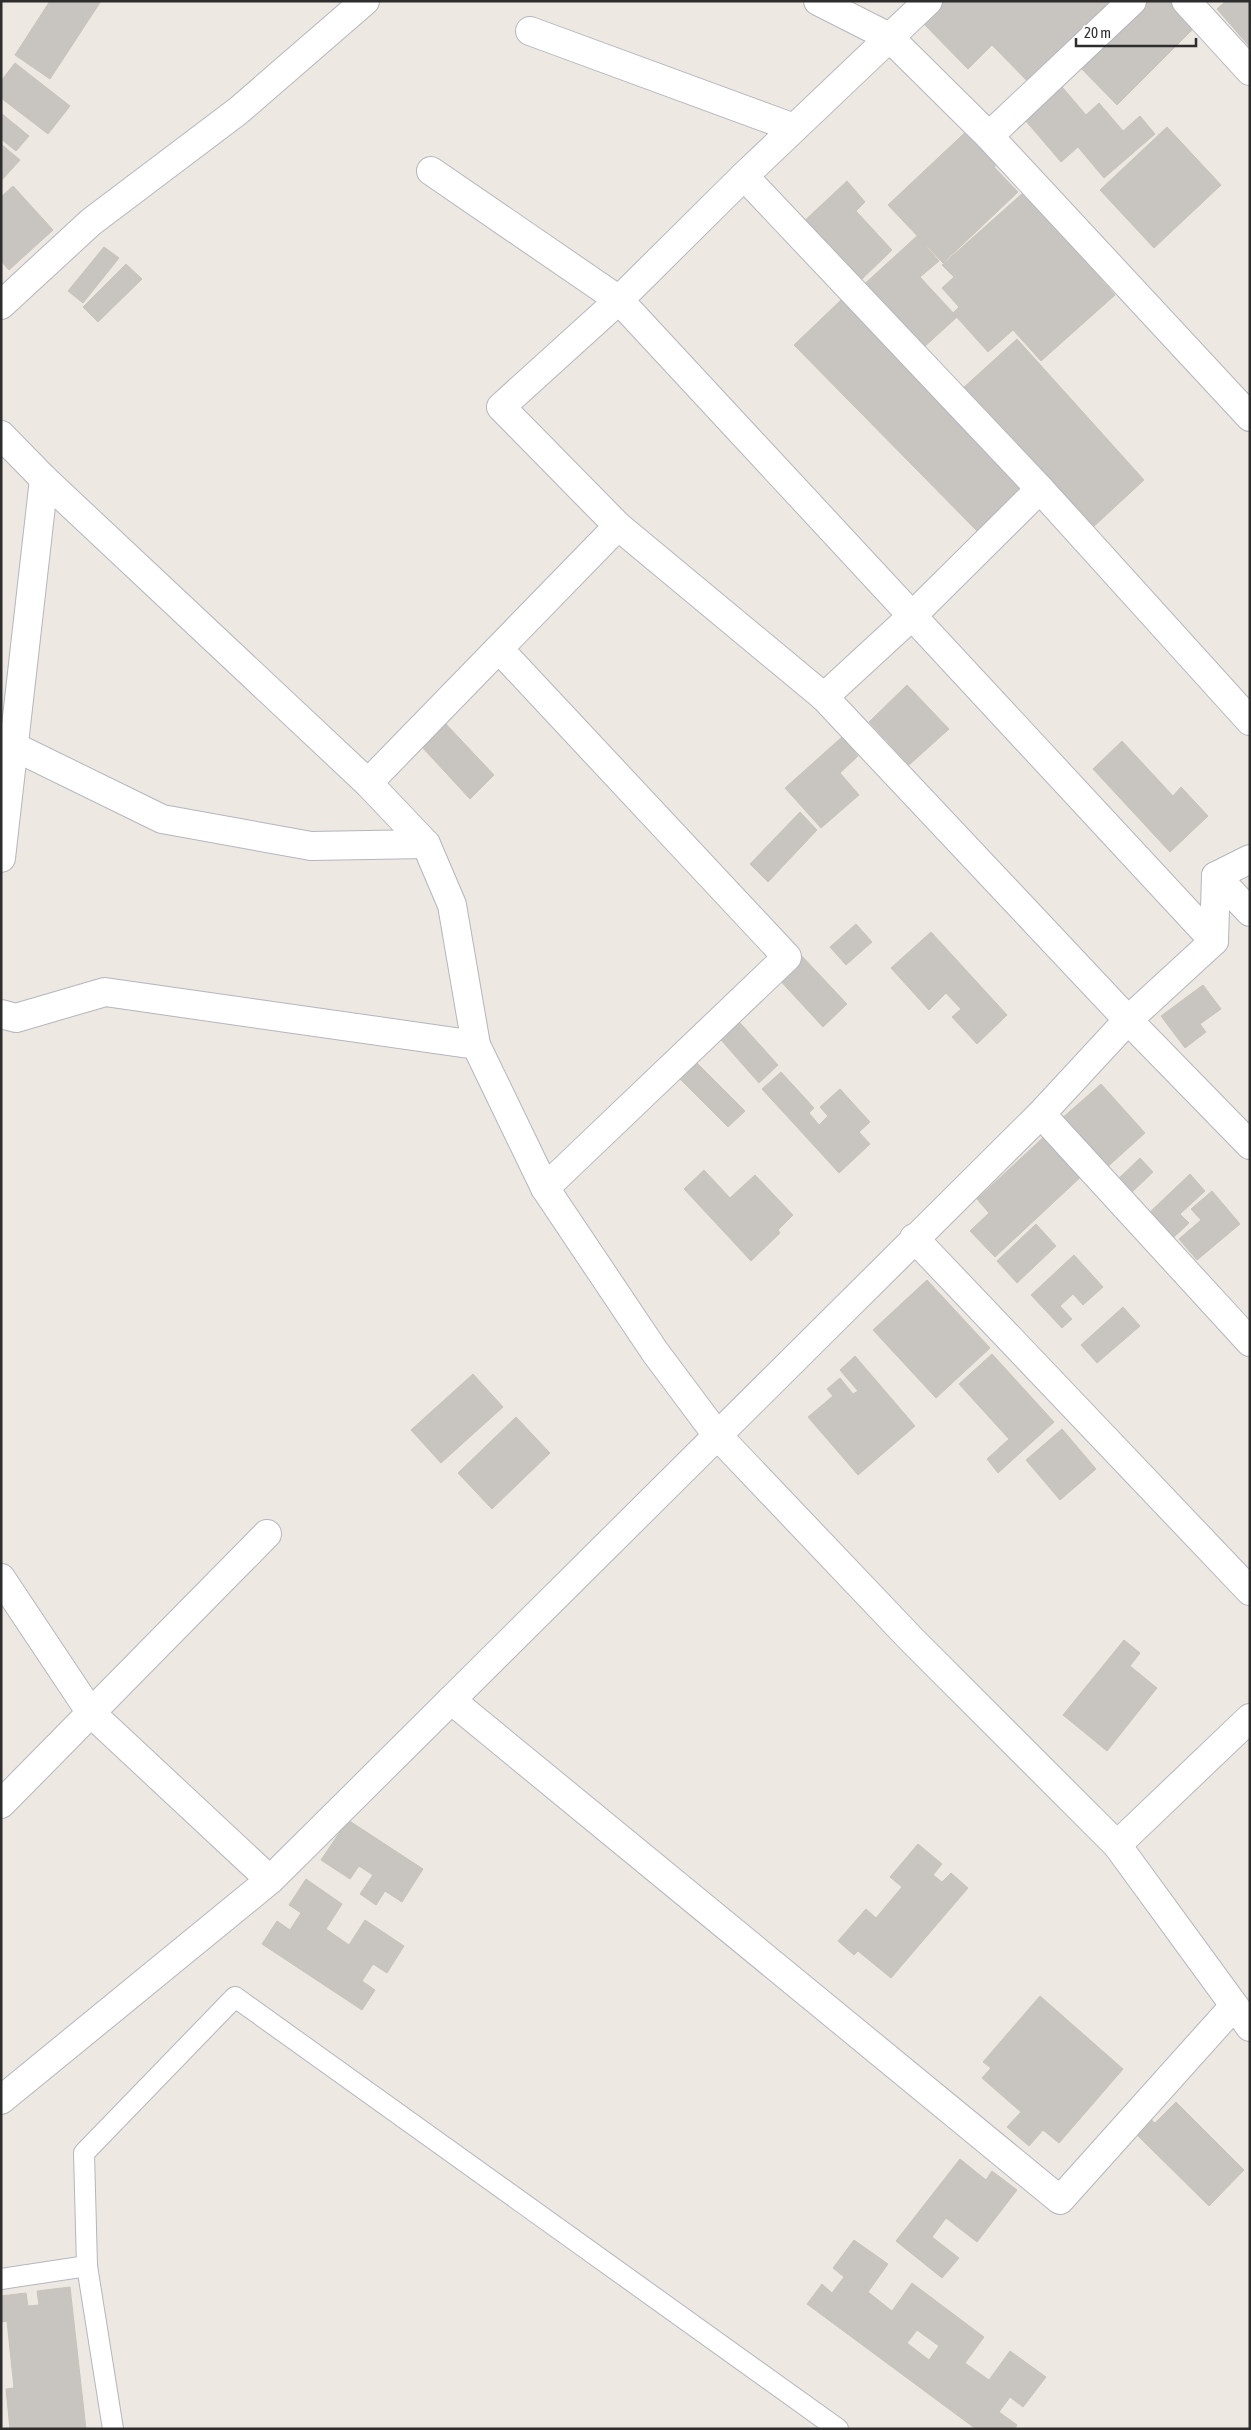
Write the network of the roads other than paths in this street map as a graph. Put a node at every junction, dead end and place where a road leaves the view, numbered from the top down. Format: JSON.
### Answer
{"nodes":[{"id":1,"x":365,"y":1,"type":"edge"},
{"id":2,"x":818,"y":1,"type":"edge"},
{"id":3,"x":928,"y":1,"type":"edge"},
{"id":4,"x":1132,"y":1,"type":"edge"},
{"id":5,"x":1186,"y":1,"type":"edge"},
{"id":6,"x":530,"y":31,"type":"dead end"},
{"id":7,"x":890,"y":37,"type":"junction"},
{"id":8,"x":1250,"y":71,"type":"edge"},
{"id":9,"x":794,"y":128,"type":"junction"},
{"id":10,"x":989,"y":136,"type":"junction"},
{"id":11,"x":431,"y":171,"type":"dead end"},
{"id":12,"x":744,"y":176,"type":"junction"},
{"id":13,"x":619,"y":300,"type":"junction"},
{"id":14,"x":1,"y":305,"type":"edge"},
{"id":15,"x":1250,"y":417,"type":"edge"},
{"id":16,"x":1,"y":435,"type":"edge"},
{"id":17,"x":44,"y":479,"type":"junction"},
{"id":18,"x":1040,"y":489,"type":"junction"},
{"id":19,"x":618,"y":526,"type":"junction"},
{"id":20,"x":912,"y":616,"type":"junction"},
{"id":21,"x":499,"y":649,"type":"junction"},
{"id":22,"x":824,"y":697,"type":"junction"},
{"id":23,"x":1250,"y":721,"type":"edge"},
{"id":24,"x":15,"y":747,"type":"junction"},
{"id":25,"x":368,"y":783,"type":"junction"},
{"id":26,"x":426,"y":844,"type":"junction"},
{"id":27,"x":1,"y":858,"type":"edge"},
{"id":28,"x":1250,"y":860,"type":"edge"},
{"id":29,"x":1216,"y":876,"type":"junction"},
{"id":30,"x":1250,"y":912,"type":"edge"},
{"id":31,"x":1214,"y":941,"type":"junction"},
{"id":32,"x":1,"y":1014,"type":"edge"},
{"id":33,"x":1128,"y":1020,"type":"junction"},
{"id":34,"x":476,"y":1045,"type":"junction"},
{"id":35,"x":1040,"y":1114,"type":"junction"},
{"id":36,"x":1250,"y":1145,"type":"edge"},
{"id":37,"x":545,"y":1188,"type":"junction"},
{"id":38,"x":914,"y":1238,"type":"junction"},
{"id":39,"x":1250,"y":1342,"type":"edge"},
{"id":40,"x":717,"y":1435,"type":"junction"},
{"id":41,"x":267,"y":1534,"type":"dead end"},
{"id":42,"x":1,"y":1578,"type":"edge"},
{"id":43,"x":1250,"y":1591,"type":"edge"},
{"id":44,"x":451,"y":1700,"type":"junction"},
{"id":45,"x":91,"y":1713,"type":"junction"},
{"id":46,"x":1250,"y":1718,"type":"edge"},
{"id":47,"x":1,"y":1804,"type":"edge"},
{"id":48,"x":1117,"y":1845,"type":"junction"},
{"id":49,"x":270,"y":1880,"type":"junction"},
{"id":50,"x":1242,"y":2017,"type":"edge"},
{"id":51,"x":1,"y":2100,"type":"edge"},
{"id":52,"x":87,"y":2266,"type":"junction"},
{"id":53,"x":1,"y":2279,"type":"edge"},
{"id":54,"x":113,"y":2429,"type":"edge"},
{"id":55,"x":838,"y":2429,"type":"edge"}],
"edges":[{"from":1,"to":14,"type":"street"},
{"from":2,"to":7,"type":"street"},
{"from":3,"to":7,"type":"street"},
{"from":4,"to":10,"type":"street"},
{"from":5,"to":8,"type":"street"},
{"from":6,"to":9,"type":"street"},
{"from":7,"to":9,"type":"street"},
{"from":7,"to":10,"type":"street"},
{"from":9,"to":12,"type":"street"},
{"from":10,"to":15,"type":"street"},
{"from":11,"to":13,"type":"street"},
{"from":12,"to":13,"type":"street"},
{"from":12,"to":18,"type":"street"},
{"from":13,"to":19,"type":"street"},
{"from":13,"to":20,"type":"street"},
{"from":16,"to":17,"type":"street"},
{"from":17,"to":24,"type":"street"},
{"from":17,"to":25,"type":"street"},
{"from":18,"to":20,"type":"street"},
{"from":18,"to":23,"type":"street"},
{"from":19,"to":21,"type":"street"},
{"from":19,"to":22,"type":"street"},
{"from":20,"to":22,"type":"street"},
{"from":20,"to":31,"type":"street"},
{"from":21,"to":25,"type":"street"},
{"from":21,"to":37,"type":"street"},
{"from":22,"to":33,"type":"street"},
{"from":24,"to":26,"type":"street"},
{"from":24,"to":27,"type":"street"},
{"from":25,"to":26,"type":"street"},
{"from":26,"to":34,"type":"street"},
{"from":28,"to":29,"type":"street"},
{"from":29,"to":30,"type":"street"},
{"from":29,"to":31,"type":"street"},
{"from":31,"to":33,"type":"street"},
{"from":32,"to":34,"type":"street"},
{"from":33,"to":35,"type":"street"},
{"from":33,"to":36,"type":"street"},
{"from":34,"to":37,"type":"street"},
{"from":35,"to":38,"type":"street"},
{"from":35,"to":39,"type":"street"},
{"from":37,"to":40,"type":"street"},
{"from":38,"to":40,"type":"street"},
{"from":38,"to":43,"type":"street"},
{"from":40,"to":44,"type":"street"},
{"from":40,"to":48,"type":"street"},
{"from":41,"to":45,"type":"street"},
{"from":42,"to":45,"type":"street"},
{"from":44,"to":49,"type":"street"},
{"from":44,"to":50,"type":"street"},
{"from":45,"to":47,"type":"street"},
{"from":45,"to":49,"type":"street"},
{"from":46,"to":48,"type":"street"},
{"from":48,"to":50,"type":"street"},
{"from":49,"to":51,"type":"street"},
{"from":52,"to":53,"type":"lane"},
{"from":52,"to":54,"type":"lane"},
{"from":52,"to":55,"type":"lane"}]}
